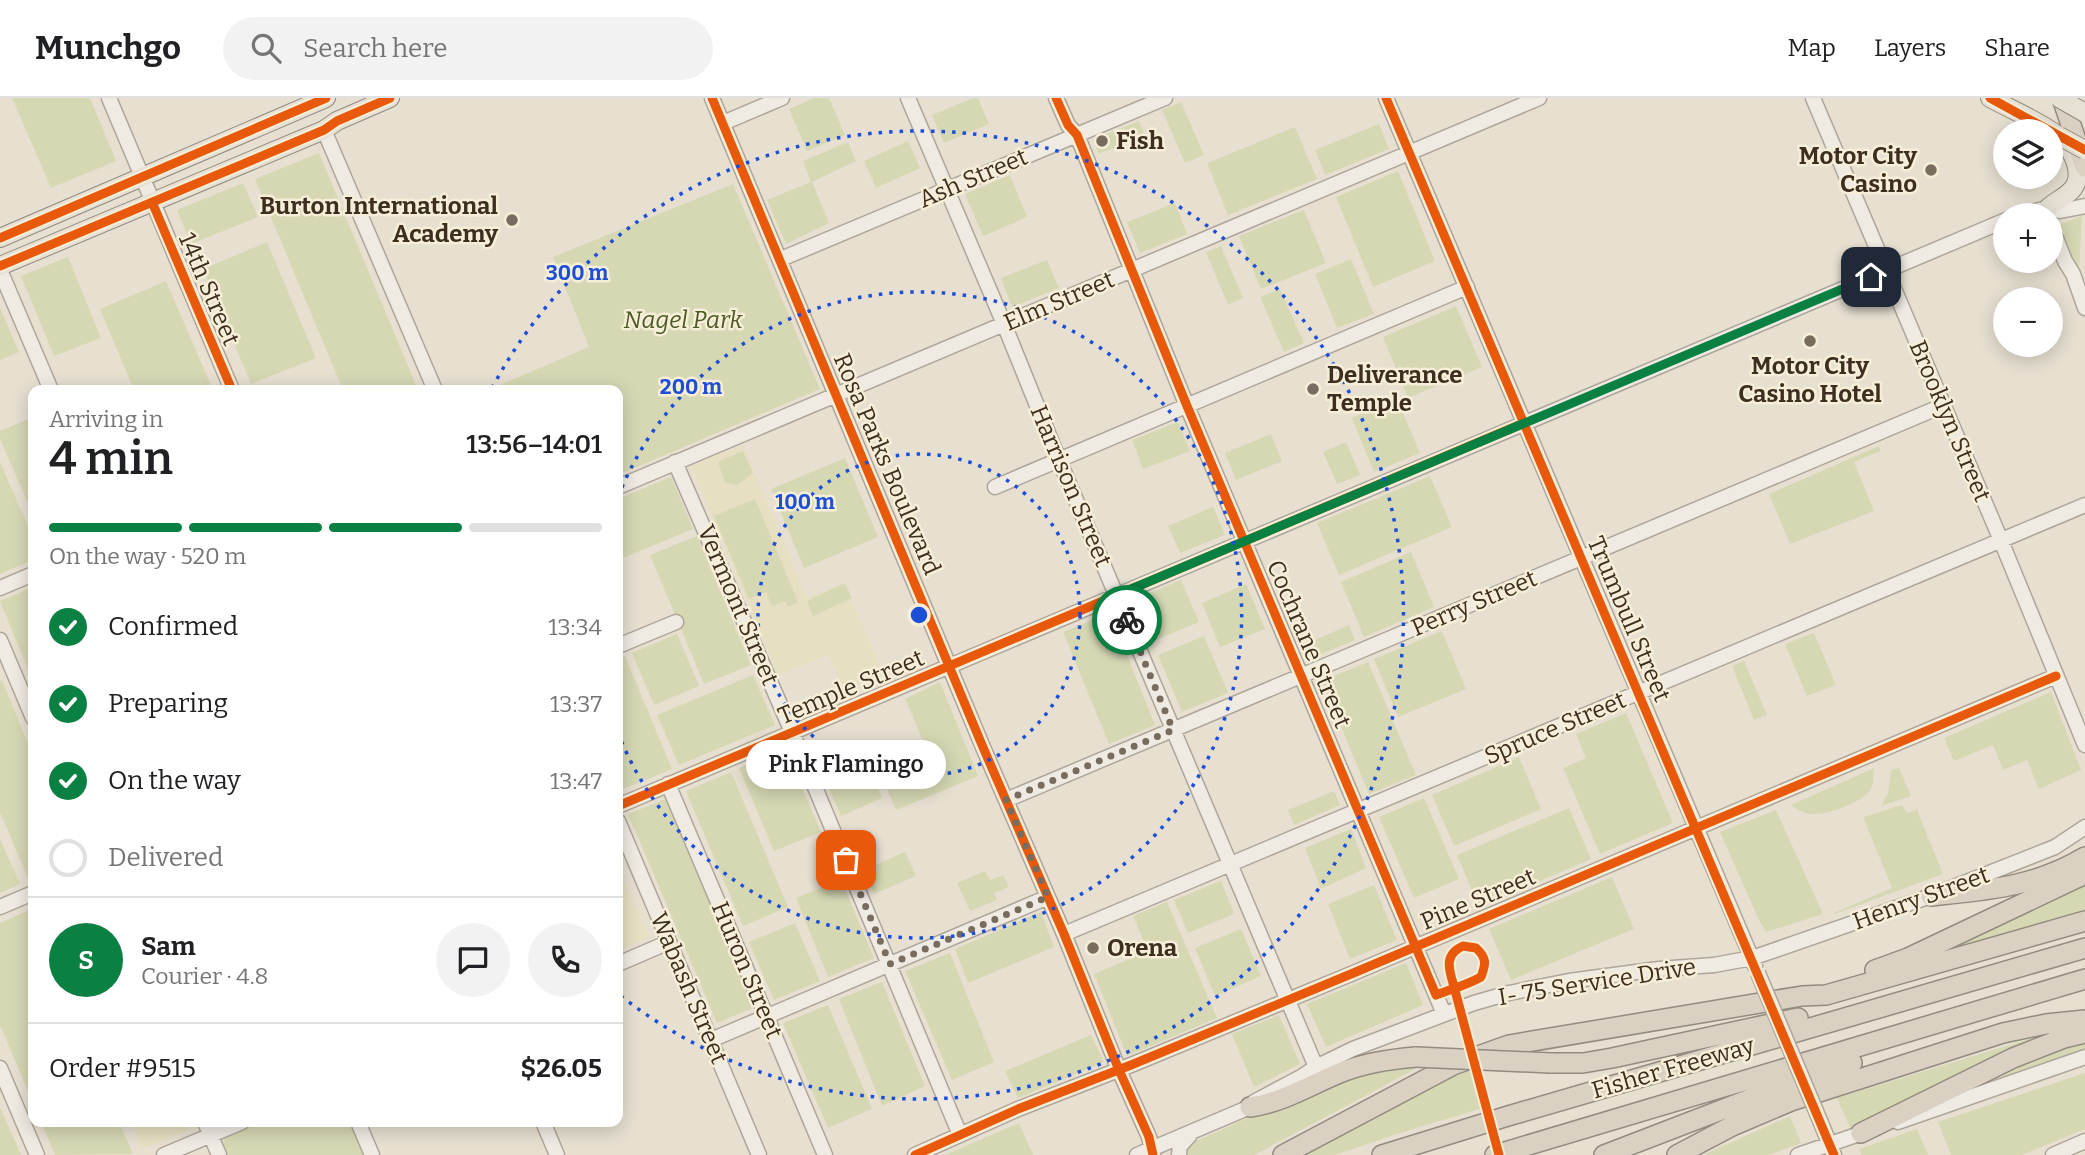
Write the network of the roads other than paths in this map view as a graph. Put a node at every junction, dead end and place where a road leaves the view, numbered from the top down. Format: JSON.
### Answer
{"nodes":[{"id":1,"x":109,"y":98,"type":"edge"},
{"id":2,"x":326,"y":98,"type":"edge"},
{"id":3,"x":390,"y":98,"type":"edge"},
{"id":4,"x":712,"y":98,"type":"edge"},
{"id":5,"x":782,"y":98,"type":"edge"},
{"id":6,"x":908,"y":98,"type":"edge"},
{"id":7,"x":1056,"y":98,"type":"edge"},
{"id":8,"x":1165,"y":98,"type":"edge"},
{"id":9,"x":1387,"y":98,"type":"edge"},
{"id":10,"x":1539,"y":98,"type":"edge"},
{"id":11,"x":1813,"y":98,"type":"edge"},
{"id":12,"x":1990,"y":98,"type":"edge"},
{"id":13,"x":2060,"y":98,"type":"edge"},
{"id":14,"x":374,"y":102,"type":"edge"},
{"id":15,"x":2085,"y":113,"type":"edge"},
{"id":16,"x":2028,"y":119,"type":"edge"},
{"id":17,"x":723,"y":123,"type":"junction"},
{"id":18,"x":324,"y":130,"type":"junction"},
{"id":19,"x":1077,"y":135,"type":"junction"},
{"id":20,"x":2063,"y":138,"type":"edge"},
{"id":21,"x":2063,"y":141,"type":"edge"},
{"id":22,"x":2085,"y":150,"type":"edge"},
{"id":23,"x":1409,"y":152,"type":"junction"},
{"id":24,"x":2085,"y":167,"type":"edge"},
{"id":25,"x":141,"y":177,"type":"junction"},
{"id":26,"x":947,"y":189,"type":"junction"},
{"id":27,"x":100,"y":195,"type":"junction"},
{"id":28,"x":152,"y":202,"type":"junction"},
{"id":29,"x":2054,"y":203,"type":"edge"},
{"id":30,"x":2084,"y":206,"type":"edge"},
{"id":31,"x":2063,"y":210,"type":"edge"},
{"id":32,"x":113,"y":219,"type":"junction"},
{"id":33,"x":1993,"y":225,"type":"edge"},
{"id":34,"x":0,"y":237,"type":"edge"},
{"id":35,"x":2063,"y":256,"type":"edge"},
{"id":36,"x":781,"y":259,"type":"junction"},
{"id":37,"x":0,"y":268,"type":"edge"},
{"id":38,"x":1132,"y":270,"type":"junction"},
{"id":39,"x":1885,"y":271,"type":"junction"},
{"id":40,"x":1467,"y":288,"type":"junction"},
{"id":41,"x":2085,"y":308,"type":"edge"},
{"id":42,"x":1004,"y":324,"type":"junction"},
{"id":43,"x":49,"y":385,"type":"edge"},
{"id":44,"x":230,"y":385,"type":"edge"},
{"id":45,"x":433,"y":385,"type":"edge"},
{"id":46,"x":836,"y":394,"type":"junction"},
{"id":47,"x":1187,"y":406,"type":"junction"},
{"id":48,"x":1942,"y":406,"type":"junction"},
{"id":49,"x":1524,"y":423,"type":"junction"},
{"id":50,"x":1059,"y":460,"type":"junction"},
{"id":51,"x":675,"y":462,"type":"junction"},
{"id":52,"x":623,"y":485,"type":"edge"},
{"id":53,"x":995,"y":486,"type":"dead end"},
{"id":54,"x":2085,"y":505,"type":"edge"},
{"id":55,"x":2001,"y":540,"type":"junction"},
{"id":56,"x":1244,"y":541,"type":"junction"},
{"id":57,"x":1581,"y":557,"type":"junction"},
{"id":58,"x":28,"y":576,"type":"edge"},
{"id":59,"x":0,"y":588,"type":"edge"},
{"id":60,"x":1117,"y":595,"type":"junction"},
{"id":61,"x":676,"y":622,"type":"dead end"},
{"id":62,"x":0,"y":640,"type":"edge"},
{"id":63,"x":623,"y":644,"type":"edge"},
{"id":64,"x":950,"y":666,"type":"junction"},
{"id":65,"x":1301,"y":676,"type":"junction"},
{"id":66,"x":2056,"y":676,"type":"junction"},
{"id":67,"x":1639,"y":693,"type":"junction"},
{"id":68,"x":28,"y":706,"type":"edge"},
{"id":69,"x":1173,"y":730,"type":"junction"},
{"id":70,"x":792,"y":732,"type":"junction"},
{"id":71,"x":2085,"y":745,"type":"edge"},
{"id":72,"x":668,"y":784,"type":"junction"},
{"id":73,"x":1006,"y":800,"type":"junction"},
{"id":74,"x":623,"y":804,"type":"edge"},
{"id":75,"x":1359,"y":810,"type":"junction"},
{"id":76,"x":2085,"y":827,"type":"edge"},
{"id":77,"x":1696,"y":828,"type":"junction"},
{"id":78,"x":623,"y":833,"type":"edge"},
{"id":79,"x":2085,"y":857,"type":"edge"},
{"id":80,"x":1230,"y":864,"type":"junction"},
{"id":81,"x":2085,"y":874,"type":"edge"},
{"id":82,"x":28,"y":895,"type":"edge"},
{"id":83,"x":1931,"y":896,"type":"junction"},
{"id":84,"x":1048,"y":897,"type":"junction"},
{"id":85,"x":0,"y":907,"type":"edge"},
{"id":86,"x":2085,"y":921,"type":"edge"},
{"id":87,"x":1064,"y":934,"type":"junction"},
{"id":88,"x":669,"y":942,"type":"junction"},
{"id":89,"x":1415,"y":947,"type":"junction"},
{"id":90,"x":2085,"y":948,"type":"edge"},
{"id":91,"x":1752,"y":958,"type":"junction"},
{"id":92,"x":623,"y":962,"type":"edge"},
{"id":93,"x":890,"y":964,"type":"junction"},
{"id":94,"x":2085,"y":979,"type":"edge"},
{"id":95,"x":1802,"y":996,"type":"junction"},
{"id":96,"x":2026,"y":997,"type":"junction"},
{"id":97,"x":1287,"y":1000,"type":"junction"},
{"id":98,"x":1444,"y":1014,"type":"junction"},
{"id":99,"x":767,"y":1016,"type":"junction"},
{"id":100,"x":1835,"y":1020,"type":"junction"},
{"id":101,"x":2085,"y":1020,"type":"edge"},
{"id":102,"x":2085,"y":1034,"type":"edge"},
{"id":103,"x":710,"y":1040,"type":"junction"},
{"id":104,"x":2085,"y":1057,"type":"edge"},
{"id":105,"x":1316,"y":1067,"type":"junction"},
{"id":106,"x":0,"y":1068,"type":"edge"},
{"id":107,"x":1119,"y":1070,"type":"junction"},
{"id":108,"x":1250,"y":1107,"type":"junction"},
{"id":109,"x":360,"y":1127,"type":"edge"},
{"id":110,"x":545,"y":1127,"type":"edge"},
{"id":111,"x":208,"y":1128,"type":"edge"},
{"id":112,"x":1193,"y":1132,"type":"junction"},
{"id":113,"x":1861,"y":1133,"type":"junction"},
{"id":114,"x":960,"y":1135,"type":"junction"},
{"id":115,"x":2085,"y":1141,"type":"edge"},
{"id":116,"x":1832,"y":1150,"type":"edge"},
{"id":117,"x":1514,"y":1151,"type":"edge"},
{"id":118,"x":1152,"y":1152,"type":"edge"},
{"id":119,"x":37,"y":1155,"type":"edge"},
{"id":120,"x":164,"y":1155,"type":"edge"},
{"id":121,"x":219,"y":1155,"type":"edge"},
{"id":122,"x":372,"y":1155,"type":"edge"},
{"id":123,"x":557,"y":1155,"type":"edge"},
{"id":124,"x":759,"y":1155,"type":"edge"},
{"id":125,"x":825,"y":1155,"type":"edge"},
{"id":126,"x":915,"y":1155,"type":"edge"},
{"id":127,"x":1138,"y":1155,"type":"edge"},
{"id":128,"x":1179,"y":1155,"type":"edge"},
{"id":129,"x":1283,"y":1155,"type":"edge"},
{"id":130,"x":1382,"y":1155,"type":"edge"},
{"id":131,"x":1495,"y":1155,"type":"edge"},
{"id":132,"x":1604,"y":1155,"type":"edge"},
{"id":133,"x":1677,"y":1155,"type":"edge"},
{"id":134,"x":1798,"y":1155,"type":"edge"},
{"id":135,"x":2053,"y":1155,"type":"edge"}],
"edges":[{"from":1,"to":25,"type":"street","name":"14th Street"},
{"from":2,"to":25,"type":"main road"},
{"from":3,"to":14,"type":"main road"},
{"from":4,"to":17,"type":"street","name":"Rosa Parks Boulevard"},
{"from":5,"to":17,"type":"street"},
{"from":6,"to":26,"type":"street","name":"Harrison Street"},
{"from":7,"to":19,"type":"street","name":"Cochrane Street"},
{"from":8,"to":19,"type":"street","name":"Ash Street"},
{"from":9,"to":23,"type":"street","name":"Trumbull Street"},
{"from":10,"to":23,"type":"street","name":"Elm Street"},
{"from":11,"to":39,"type":"street","name":"Brooklyn Street"},
{"from":12,"to":16,"type":"main road"},
{"from":13,"to":15,"type":"main road","bridge":true},
{"from":13,"to":24,"type":"highway"},
{"from":14,"to":18,"type":"main road"},
{"from":17,"to":36,"type":"street","name":"Rosa Parks Boulevard"},
{"from":18,"to":28,"type":"main road"},
{"from":18,"to":45,"type":"street"},
{"from":19,"to":26,"type":"street","name":"Ash Street"},
{"from":19,"to":38,"type":"street","name":"Cochrane Street"},
{"from":20,"to":22,"type":"main road","bridge":true},
{"from":21,"to":29,"type":"main road"},
{"from":23,"to":38,"type":"street","name":"Elm Street"},
{"from":23,"to":40,"type":"street","name":"Trumbull Street"},
{"from":25,"to":27,"type":"main road"},
{"from":25,"to":28,"type":"street","name":"14th Street"},
{"from":26,"to":36,"type":"street","name":"Ash Street"},
{"from":26,"to":42,"type":"street","name":"Harrison Street"},
{"from":27,"to":32,"type":"main road"},
{"from":27,"to":34,"type":"main road"},
{"from":28,"to":32,"type":"main road"},
{"from":28,"to":44,"type":"street","name":"14th Street"},
{"from":30,"to":31,"type":"street"},
{"from":32,"to":37,"type":"main road"},
{"from":33,"to":39,"type":"street","name":"Temple Street"},
{"from":35,"to":41,"type":"street"},
{"from":36,"to":46,"type":"street","name":"Rosa Parks Boulevard"},
{"from":37,"to":43,"type":"street"},
{"from":38,"to":42,"type":"street","name":"Elm Street"},
{"from":38,"to":47,"type":"street","name":"Cochrane Street"},
{"from":39,"to":48,"type":"street","name":"Brooklyn Street"},
{"from":39,"to":49,"type":"street","name":"Temple Street"},
{"from":40,"to":47,"type":"street"},
{"from":40,"to":49,"type":"street","name":"Trumbull Street"},
{"from":42,"to":46,"type":"street","name":"Elm Street"},
{"from":42,"to":50,"type":"street","name":"Harrison Street"},
{"from":46,"to":51,"type":"street","name":"Elm Street"},
{"from":46,"to":64,"type":"street","name":"Rosa Parks Boulevard"},
{"from":47,"to":50,"type":"street"},
{"from":47,"to":56,"type":"street","name":"Cochrane Street"},
{"from":48,"to":55,"type":"street","name":"Brooklyn Street"},
{"from":48,"to":57,"type":"street","name":"Perry Street"},
{"from":49,"to":56,"type":"street","name":"Temple Street"},
{"from":49,"to":57,"type":"street","name":"Trumbull Street"},
{"from":50,"to":53,"type":"street"},
{"from":50,"to":60,"type":"street","name":"Harrison Street"},
{"from":51,"to":52,"type":"street","name":"Elm Street"},
{"from":51,"to":70,"type":"street","name":"Vermont Street"},
{"from":54,"to":55,"type":"street","name":"Spruce Street"},
{"from":55,"to":66,"type":"street","name":"Brooklyn Street"},
{"from":55,"to":67,"type":"street","name":"Spruce Street"},
{"from":56,"to":60,"type":"street","name":"Temple Street"},
{"from":56,"to":65,"type":"street","name":"Cochrane Street"},
{"from":57,"to":65,"type":"street","name":"Perry Street"},
{"from":57,"to":67,"type":"street","name":"Trumbull Street"},
{"from":58,"to":59,"type":"street"},
{"from":60,"to":64,"type":"street","name":"Temple Street"},
{"from":60,"to":69,"type":"street","name":"Harrison Street"},
{"from":61,"to":63,"type":"street"},
{"from":62,"to":68,"type":"street"},
{"from":64,"to":70,"type":"street","name":"Temple Street"},
{"from":64,"to":73,"type":"street","name":"Rosa Parks Boulevard"},
{"from":65,"to":69,"type":"street","name":"Perry Street"},
{"from":65,"to":75,"type":"street","name":"Cochrane Street"},
{"from":66,"to":71,"type":"street","name":"Brooklyn Street"},
{"from":66,"to":77,"type":"street","name":"Pine Street"},
{"from":67,"to":75,"type":"street","name":"Spruce Street"},
{"from":67,"to":77,"type":"street","name":"Trumbull Street"},
{"from":69,"to":73,"type":"street","name":"Perry Street"},
{"from":69,"to":80,"type":"street","name":"Harrison Street"},
{"from":70,"to":72,"type":"street","name":"Temple Street"},
{"from":70,"to":93,"type":"street","name":"Vermont Street"},
{"from":72,"to":74,"type":"street","name":"Temple Street"},
{"from":72,"to":99,"type":"street","name":"Huron Street"},
{"from":73,"to":84,"type":"street","name":"Rosa Parks Boulevard"},
{"from":75,"to":80,"type":"street","name":"Spruce Street"},
{"from":75,"to":89,"type":"street","name":"Cochrane Street"},
{"from":76,"to":83,"type":"street","name":"Henry Street"},
{"from":77,"to":89,"type":"street","name":"Pine Street"},
{"from":77,"to":91,"type":"street","name":"Trumbull Street"},
{"from":78,"to":88,"type":"street","name":"Wabash Street"},
{"from":79,"to":83,"type":"highway"},
{"from":80,"to":87,"type":"street","name":"Spruce Street"},
{"from":80,"to":97,"type":"street","name":"Harrison Street"},
{"from":81,"to":95,"type":"highway"},
{"from":82,"to":85,"type":"street"},
{"from":83,"to":91,"type":"street","name":"Henry Street"},
{"from":84,"to":87,"type":"street","name":"Rosa Parks Boulevard"},
{"from":84,"to":93,"type":"street"},
{"from":86,"to":95,"type":"highway"},
{"from":87,"to":107,"type":"street","name":"Rosa Parks Boulevard"},
{"from":88,"to":92,"type":"street"},
{"from":88,"to":103,"type":"street","name":"Wabash Street"},
{"from":89,"to":97,"type":"street","name":"Pine Street"},
{"from":89,"to":98,"type":"street","name":"Cochrane Street"},
{"from":90,"to":100,"type":"highway","name":"Fisher Freeway"},
{"from":91,"to":98,"type":"street","name":"I- 75 Service Drive"},
{"from":91,"to":116,"type":"street","name":"Trumbull Street","bridge":true},
{"from":93,"to":99,"type":"street"},
{"from":93,"to":114,"type":"street","name":"Vermont Street"},
{"from":94,"to":96,"type":"highway","name":"Fisher Freeway"},
{"from":95,"to":129,"type":"highway"},
{"from":96,"to":117,"type":"highway","name":"Fisher Freeway"},
{"from":96,"to":132,"type":"highway"},
{"from":97,"to":105,"type":"street","name":"Harrison Street"},
{"from":97,"to":107,"type":"street","name":"Pine Street"},
{"from":98,"to":105,"type":"street","name":"I- 75 Service Drive"},
{"from":99,"to":103,"type":"street"},
{"from":99,"to":125,"type":"street","name":"Huron Street"},
{"from":100,"to":108,"type":"highway","bridge":true},
{"from":100,"to":130,"type":"highway","name":"Fisher Freeway"},
{"from":101,"to":133,"type":"highway"},
{"from":102,"to":113,"type":"highway"},
{"from":103,"to":124,"type":"street","name":"Wabash Street"},
{"from":104,"to":113,"type":"street"},
{"from":105,"to":108,"type":"street","name":"I- 75 Service Drive"},
{"from":106,"to":119,"type":"street"},
{"from":107,"to":114,"type":"street","name":"Pine Street"},
{"from":107,"to":118,"type":"street","name":"Rosa Parks Boulevard"},
{"from":108,"to":112,"type":"street","name":"I- 75 Service Drive"},
{"from":109,"to":122,"type":"street"},
{"from":110,"to":123,"type":"street"},
{"from":111,"to":120,"type":"street"},
{"from":111,"to":121,"type":"street"},
{"from":112,"to":118,"type":"street","name":"I- 75 Service Drive"},
{"from":112,"to":128,"type":"street"},
{"from":113,"to":116,"type":"street"},
{"from":114,"to":126,"type":"street","name":"Pine Street"},
{"from":115,"to":135,"type":"street"},
{"from":116,"to":134,"type":"street"},
{"from":117,"to":131,"type":"highway","name":"Fisher Freeway"},
{"from":118,"to":127,"type":"street","name":"I- 75 Service Drive"}]}
